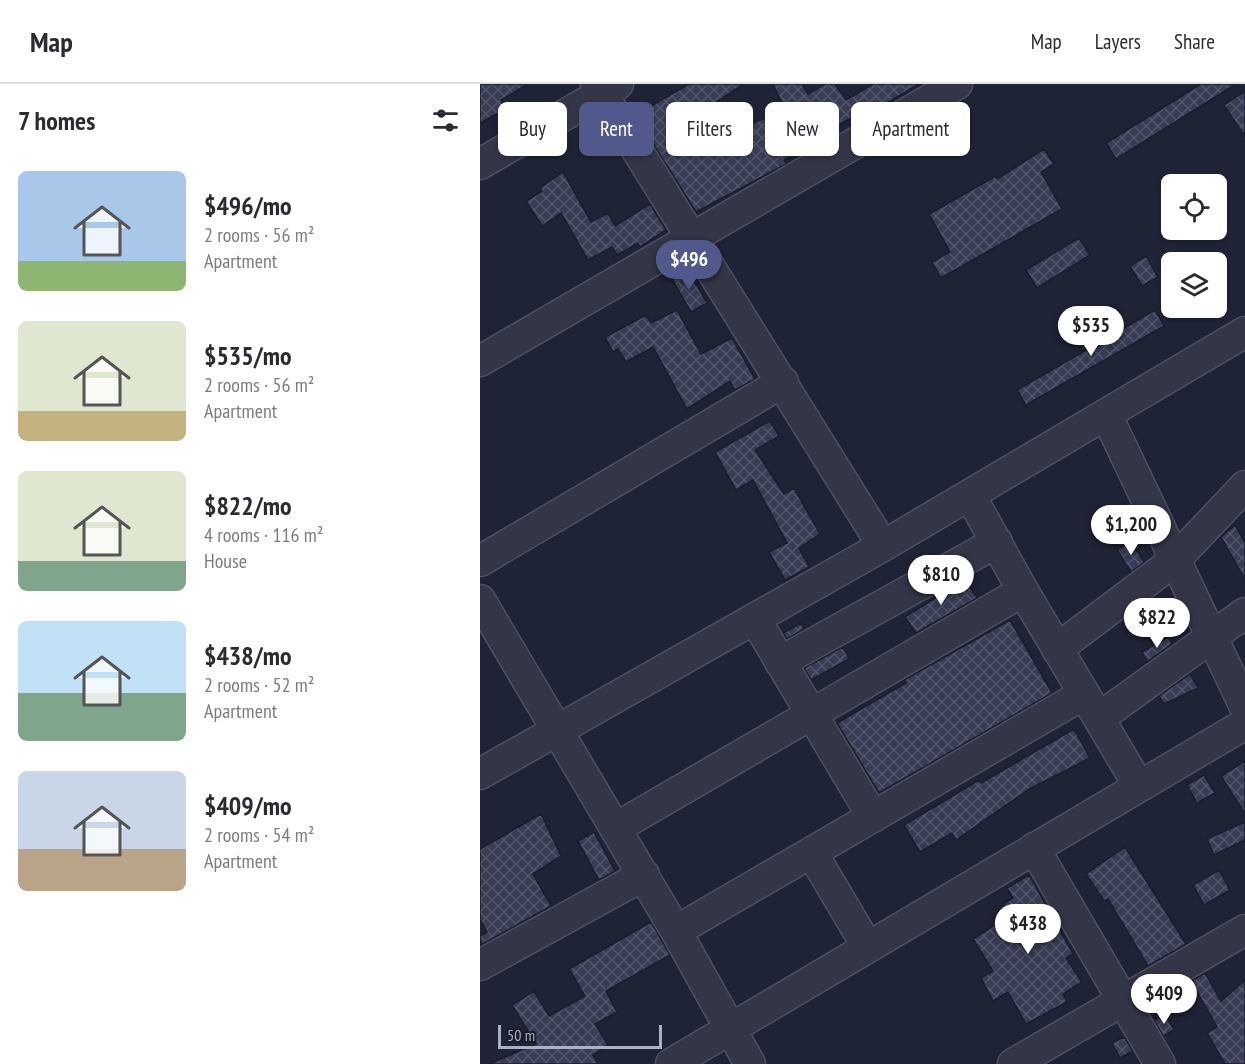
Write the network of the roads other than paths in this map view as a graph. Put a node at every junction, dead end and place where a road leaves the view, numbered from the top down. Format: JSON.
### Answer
{"nodes":[{"id":1,"x":957,"y":84,"type":"edge"},
{"id":2,"x":605,"y":87,"type":"edge"},
{"id":3,"x":480,"y":164,"type":"edge"},
{"id":4,"x":691,"y":238,"type":"junction"},
{"id":5,"x":1244,"y":336,"type":"edge"},
{"id":6,"x":480,"y":361,"type":"edge"},
{"id":7,"x":783,"y":382,"type":"junction"},
{"id":8,"x":1106,"y":414,"type":"junction"},
{"id":9,"x":1245,"y":486,"type":"edge"},
{"id":10,"x":970,"y":495,"type":"junction"},
{"id":11,"x":997,"y":542,"type":"junction"},
{"id":12,"x":883,"y":546,"type":"junction"},
{"id":13,"x":480,"y":561,"type":"edge"},
{"id":14,"x":1174,"y":561,"type":"junction"},
{"id":15,"x":1023,"y":591,"type":"junction"},
{"id":16,"x":480,"y":600,"type":"edge"},
{"id":17,"x":1245,"y":613,"type":"edge"},
{"id":18,"x":755,"y":619,"type":"junction"},
{"id":19,"x":1210,"y":637,"type":"junction"},
{"id":20,"x":1057,"y":649,"type":"junction"},
{"id":21,"x":780,"y":662,"type":"junction"},
{"id":22,"x":1091,"y":706,"type":"junction"},
{"id":23,"x":1245,"y":707,"type":"edge"},
{"id":24,"x":810,"y":713,"type":"junction"},
{"id":25,"x":1245,"y":724,"type":"edge"},
{"id":26,"x":556,"y":731,"type":"junction"},
{"id":27,"x":480,"y":774,"type":"edge"},
{"id":28,"x":1139,"y":786,"type":"junction"},
{"id":29,"x":873,"y":817,"type":"junction"},
{"id":30,"x":616,"y":828,"type":"junction"},
{"id":31,"x":1034,"y":848,"type":"junction"},
{"id":32,"x":812,"y":853,"type":"junction"},
{"id":33,"x":644,"y":875,"type":"junction"},
{"id":34,"x":676,"y":930,"type":"junction"},
{"id":35,"x":1245,"y":930,"type":"edge"},
{"id":36,"x":867,"y":946,"type":"junction"},
{"id":37,"x":480,"y":965,"type":"edge"},
{"id":38,"x":1124,"y":1001,"type":"junction"},
{"id":39,"x":731,"y":1029,"type":"junction"},
{"id":40,"x":671,"y":1064,"type":"edge"},
{"id":41,"x":750,"y":1064,"type":"edge"},
{"id":42,"x":1013,"y":1064,"type":"edge"},
{"id":43,"x":1160,"y":1064,"type":"edge"}],
"edges":[{"from":1,"to":4,"type":"street"},
{"from":2,"to":3,"type":"street"},
{"from":2,"to":4,"type":"street"},
{"from":4,"to":6,"type":"street"},
{"from":4,"to":7,"type":"street"},
{"from":5,"to":8,"type":"street"},
{"from":7,"to":12,"type":"street"},
{"from":7,"to":13,"type":"street"},
{"from":8,"to":10,"type":"street"},
{"from":8,"to":14,"type":"street"},
{"from":9,"to":14,"type":"street"},
{"from":10,"to":11,"type":"street"},
{"from":10,"to":12,"type":"street"},
{"from":11,"to":15,"type":"street"},
{"from":11,"to":21,"type":"street"},
{"from":12,"to":18,"type":"street"},
{"from":14,"to":19,"type":"street"},
{"from":14,"to":20,"type":"street"},
{"from":15,"to":20,"type":"street"},
{"from":15,"to":24,"type":"street"},
{"from":16,"to":26,"type":"street"},
{"from":17,"to":19,"type":"street"},
{"from":18,"to":21,"type":"street"},
{"from":18,"to":26,"type":"street"},
{"from":19,"to":22,"type":"street"},
{"from":19,"to":23,"type":"street"},
{"from":20,"to":22,"type":"street"},
{"from":21,"to":24,"type":"street"},
{"from":22,"to":28,"type":"street"},
{"from":22,"to":29,"type":"street"},
{"from":24,"to":29,"type":"street"},
{"from":24,"to":30,"type":"street"},
{"from":25,"to":28,"type":"street"},
{"from":26,"to":27,"type":"street"},
{"from":26,"to":30,"type":"street"},
{"from":28,"to":31,"type":"street"},
{"from":29,"to":32,"type":"street"},
{"from":30,"to":33,"type":"street"},
{"from":31,"to":36,"type":"street"},
{"from":31,"to":38,"type":"street"},
{"from":32,"to":34,"type":"street"},
{"from":32,"to":36,"type":"street"},
{"from":33,"to":34,"type":"street"},
{"from":33,"to":37,"type":"street"},
{"from":34,"to":39,"type":"street"},
{"from":35,"to":38,"type":"street"},
{"from":36,"to":39,"type":"street"},
{"from":38,"to":42,"type":"street"},
{"from":38,"to":43,"type":"street"},
{"from":39,"to":40,"type":"street"},
{"from":39,"to":41,"type":"street"}]}
